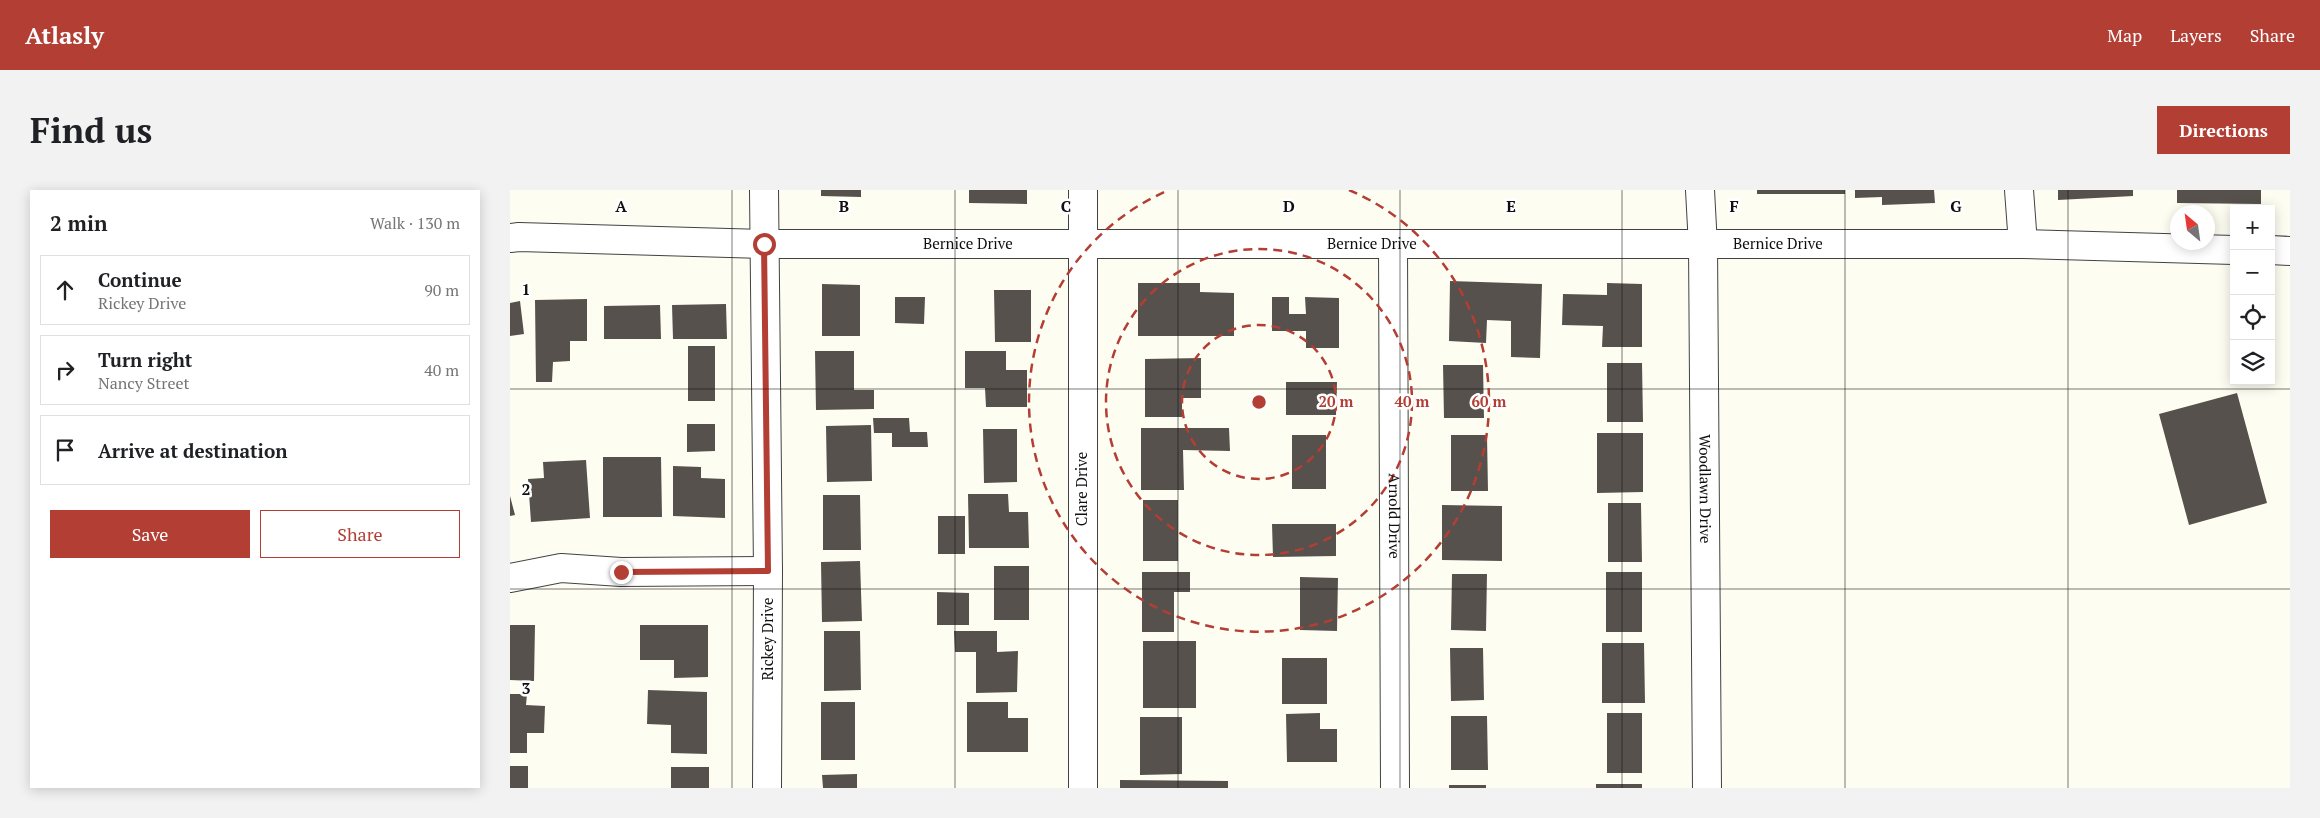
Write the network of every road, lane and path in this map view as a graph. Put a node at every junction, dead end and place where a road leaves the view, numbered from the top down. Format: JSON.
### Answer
{"nodes":[{"id":1,"x":764,"y":190,"type":"edge"},
{"id":2,"x":1083,"y":190,"type":"edge"},
{"id":3,"x":1700,"y":190,"type":"edge"},
{"id":4,"x":2019,"y":190,"type":"edge"},
{"id":5,"x":510,"y":238,"type":"edge"},
{"id":6,"x":764,"y":244,"type":"junction"},
{"id":7,"x":2023,"y":244,"type":"junction"},
{"id":8,"x":1082,"y":245,"type":"junction"},
{"id":9,"x":1393,"y":245,"type":"junction"},
{"id":10,"x":1703,"y":246,"type":"junction"},
{"id":11,"x":2230,"y":250,"type":"edge"},
{"id":12,"x":2275,"y":250,"type":"edge"},
{"id":13,"x":2290,"y":251,"type":"edge"},
{"id":14,"x":768,"y":571,"type":"junction"},
{"id":15,"x":510,"y":578,"type":"edge"},
{"id":16,"x":767,"y":788,"type":"edge"},
{"id":17,"x":1083,"y":788,"type":"edge"},
{"id":18,"x":1395,"y":788,"type":"edge"},
{"id":19,"x":1707,"y":788,"type":"edge"}],
"edges":[{"from":1,"to":6,"type":"street","name":"Rickey Drive"},
{"from":2,"to":8,"type":"street","name":"Clare Drive"},
{"from":3,"to":10,"type":"street","name":"Woodlawn Drive"},
{"from":4,"to":7,"type":"street"},
{"from":5,"to":6,"type":"street","name":"Bernice Drive"},
{"from":6,"to":8,"type":"street","name":"Bernice Drive"},
{"from":6,"to":14,"type":"street","name":"Rickey Drive"},
{"from":7,"to":10,"type":"street","name":"Bernice Drive"},
{"from":7,"to":11,"type":"street","name":"Bernice Drive"},
{"from":8,"to":9,"type":"street","name":"Bernice Drive"},
{"from":8,"to":17,"type":"street","name":"Clare Drive"},
{"from":9,"to":10,"type":"street","name":"Bernice Drive"},
{"from":9,"to":18,"type":"street","name":"Arnold Drive"},
{"from":10,"to":19,"type":"street","name":"Woodlawn Drive"},
{"from":12,"to":13,"type":"street"},
{"from":14,"to":15,"type":"street"},
{"from":14,"to":16,"type":"street","name":"Rickey Drive"}]}
